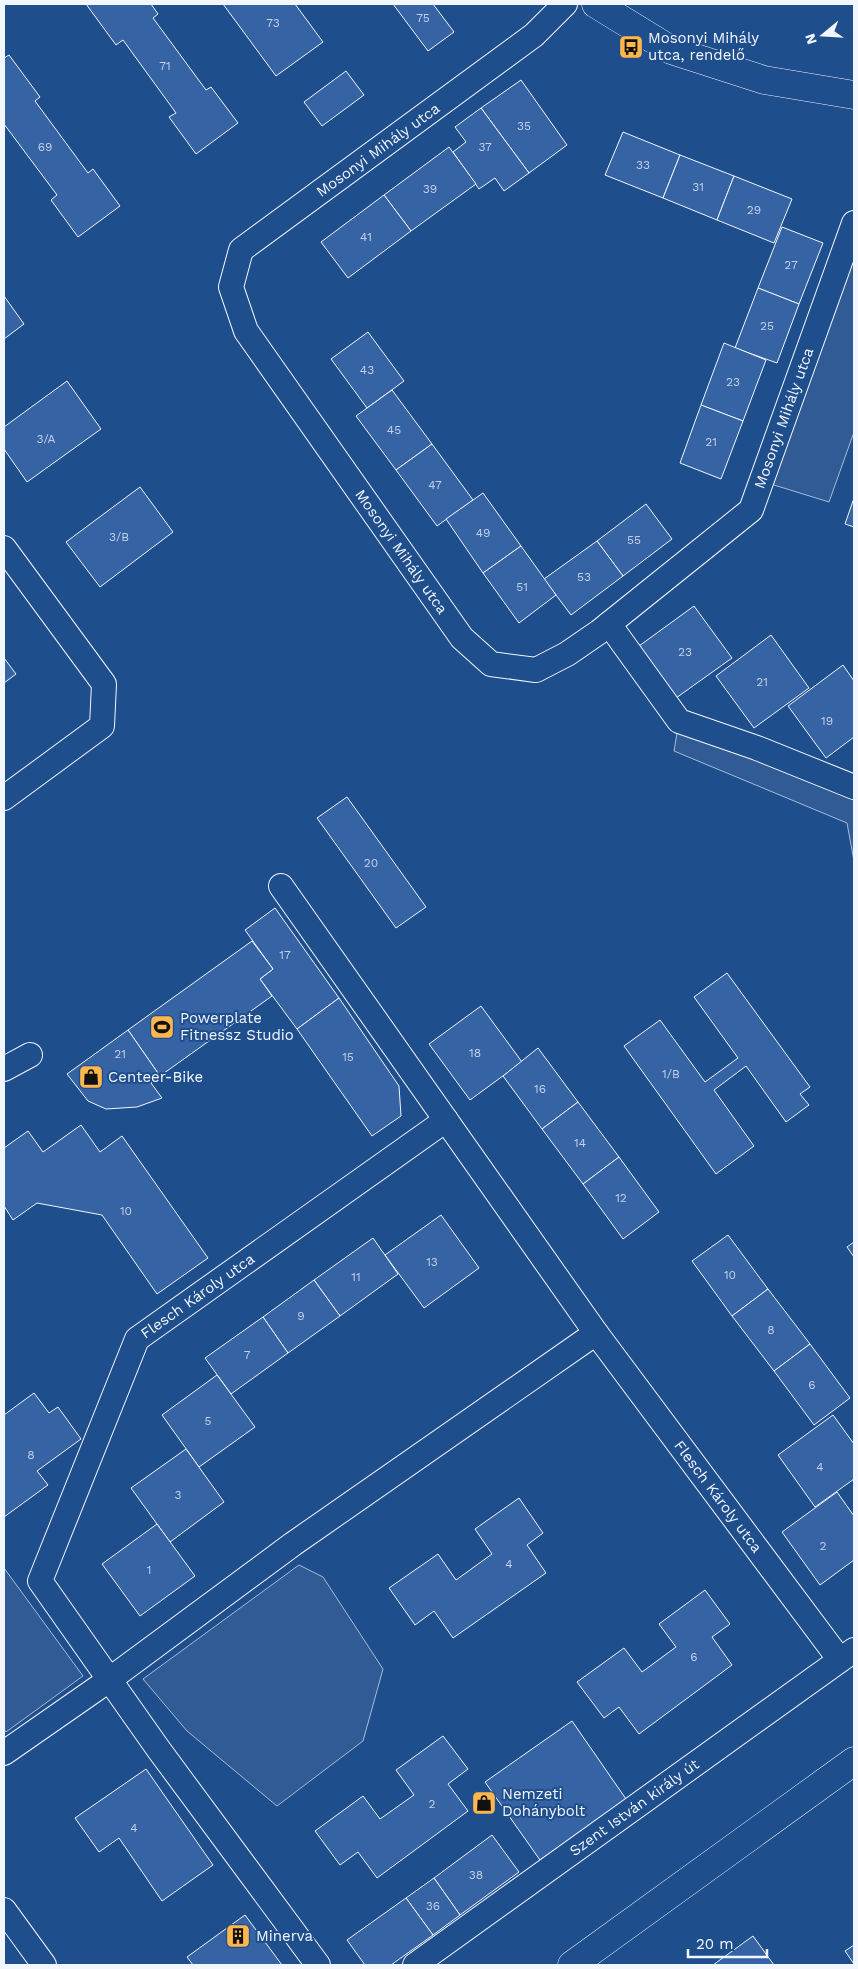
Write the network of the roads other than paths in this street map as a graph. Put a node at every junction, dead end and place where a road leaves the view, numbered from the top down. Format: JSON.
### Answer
{"nodes":[{"id":1,"x":565,"y":4,"type":"edge"},
{"id":2,"x":596,"y":4,"type":"edge"},
{"id":3,"x":854,"y":95,"type":"edge"},
{"id":4,"x":854,"y":224,"type":"edge"},
{"id":5,"x":4,"y":548,"type":"edge"},
{"id":6,"x":609,"y":624,"type":"junction"},
{"id":7,"x":854,"y":787,"type":"edge"},
{"id":8,"x":4,"y":798,"type":"edge"},
{"id":9,"x":281,"y":886,"type":"dead end"},
{"id":10,"x":30,"y":1055,"type":"dead end"},
{"id":11,"x":4,"y":1069,"type":"edge"},
{"id":12,"x":446,"y":1120,"type":"junction"},
{"id":13,"x":596,"y":1333,"type":"junction"},
{"id":14,"x":847,"y":1655,"type":"edge"},
{"id":15,"x":109,"y":1680,"type":"junction"},
{"id":16,"x":4,"y":1753,"type":"edge"},
{"id":17,"x":854,"y":1761,"type":"edge"},
{"id":18,"x":4,"y":1910,"type":"edge"},
{"id":19,"x":44,"y":1965,"type":"edge"},
{"id":20,"x":318,"y":1965,"type":"edge"},
{"id":21,"x":415,"y":1965,"type":"edge"},
{"id":22,"x":572,"y":1965,"type":"edge"}],
"edges":[{"from":1,"to":6,"type":"street","name":"Mosonyi Mihály utca"},
{"from":2,"to":3,"type":"main road"},
{"from":4,"to":6,"type":"street","name":"Mosonyi Mihály utca"},
{"from":5,"to":8,"type":"street"},
{"from":6,"to":7,"type":"street"},
{"from":9,"to":12,"type":"street","name":"Flesch Károly utca"},
{"from":10,"to":11,"type":"street"},
{"from":12,"to":13,"type":"street","name":"Flesch Károly utca"},
{"from":12,"to":15,"type":"street","name":"Flesch Károly utca"},
{"from":13,"to":14,"type":"street","name":"Flesch Károly utca"},
{"from":13,"to":15,"type":"street"},
{"from":14,"to":21,"type":"street","name":"Szent István király út"},
{"from":15,"to":16,"type":"street"},
{"from":15,"to":20,"type":"street"},
{"from":17,"to":22,"type":"main road"},
{"from":18,"to":19,"type":"street"}]}
